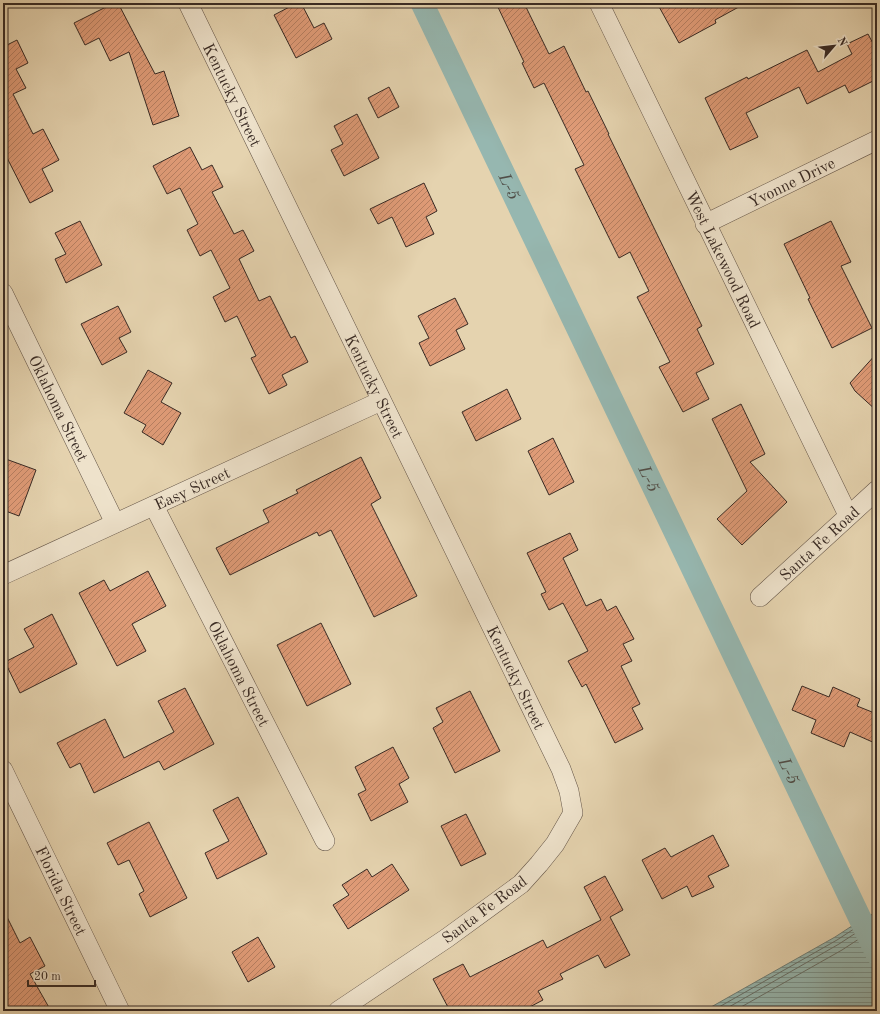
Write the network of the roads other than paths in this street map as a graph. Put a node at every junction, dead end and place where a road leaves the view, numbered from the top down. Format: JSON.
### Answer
{"nodes":[{"id":1,"x":188,"y":3,"type":"edge"},
{"id":2,"x":599,"y":3,"type":"edge"},
{"id":3,"x":877,"y":140,"type":"edge"},
{"id":4,"x":705,"y":224,"type":"junction"},
{"id":5,"x":3,"y":293,"type":"edge"},
{"id":6,"x":382,"y":401,"type":"junction"},
{"id":7,"x":877,"y":490,"type":"edge"},
{"id":8,"x":154,"y":506,"type":"junction"},
{"id":9,"x":848,"y":515,"type":"junction"},
{"id":10,"x":116,"y":523,"type":"junction"},
{"id":11,"x":3,"y":575,"type":"edge"},
{"id":12,"x":760,"y":597,"type":"dead end"},
{"id":13,"x":561,"y":769,"type":"joint"},
{"id":14,"x":3,"y":770,"type":"edge"},
{"id":15,"x":325,"y":841,"type":"dead end"},
{"id":16,"x":120,"y":1011,"type":"edge"},
{"id":17,"x":338,"y":1011,"type":"edge"}],
"edges":[{"from":1,"to":6,"type":"street","name":"Kentucky Street"},
{"from":2,"to":4,"type":"street","name":"West Lakewood Road"},
{"from":3,"to":4,"type":"street","name":"Yvonne Drive"},
{"from":4,"to":9,"type":"street","name":"West Lakewood Road"},
{"from":5,"to":10,"type":"street","name":"Oklahoma Street"},
{"from":6,"to":8,"type":"street","name":"Easy Street"},
{"from":6,"to":13,"type":"street","name":"Kentucky Street"},
{"from":7,"to":9,"type":"street","name":"Santa Fe Road"},
{"from":8,"to":10,"type":"street","name":"Easy Street"},
{"from":8,"to":15,"type":"street","name":"Oklahoma Street"},
{"from":9,"to":12,"type":"street","name":"Santa Fe Road"},
{"from":10,"to":11,"type":"street","name":"Easy Street"},
{"from":13,"to":17,"type":"street","name":"Santa Fe Road"},
{"from":14,"to":16,"type":"street","name":"Florida Street"}]}
